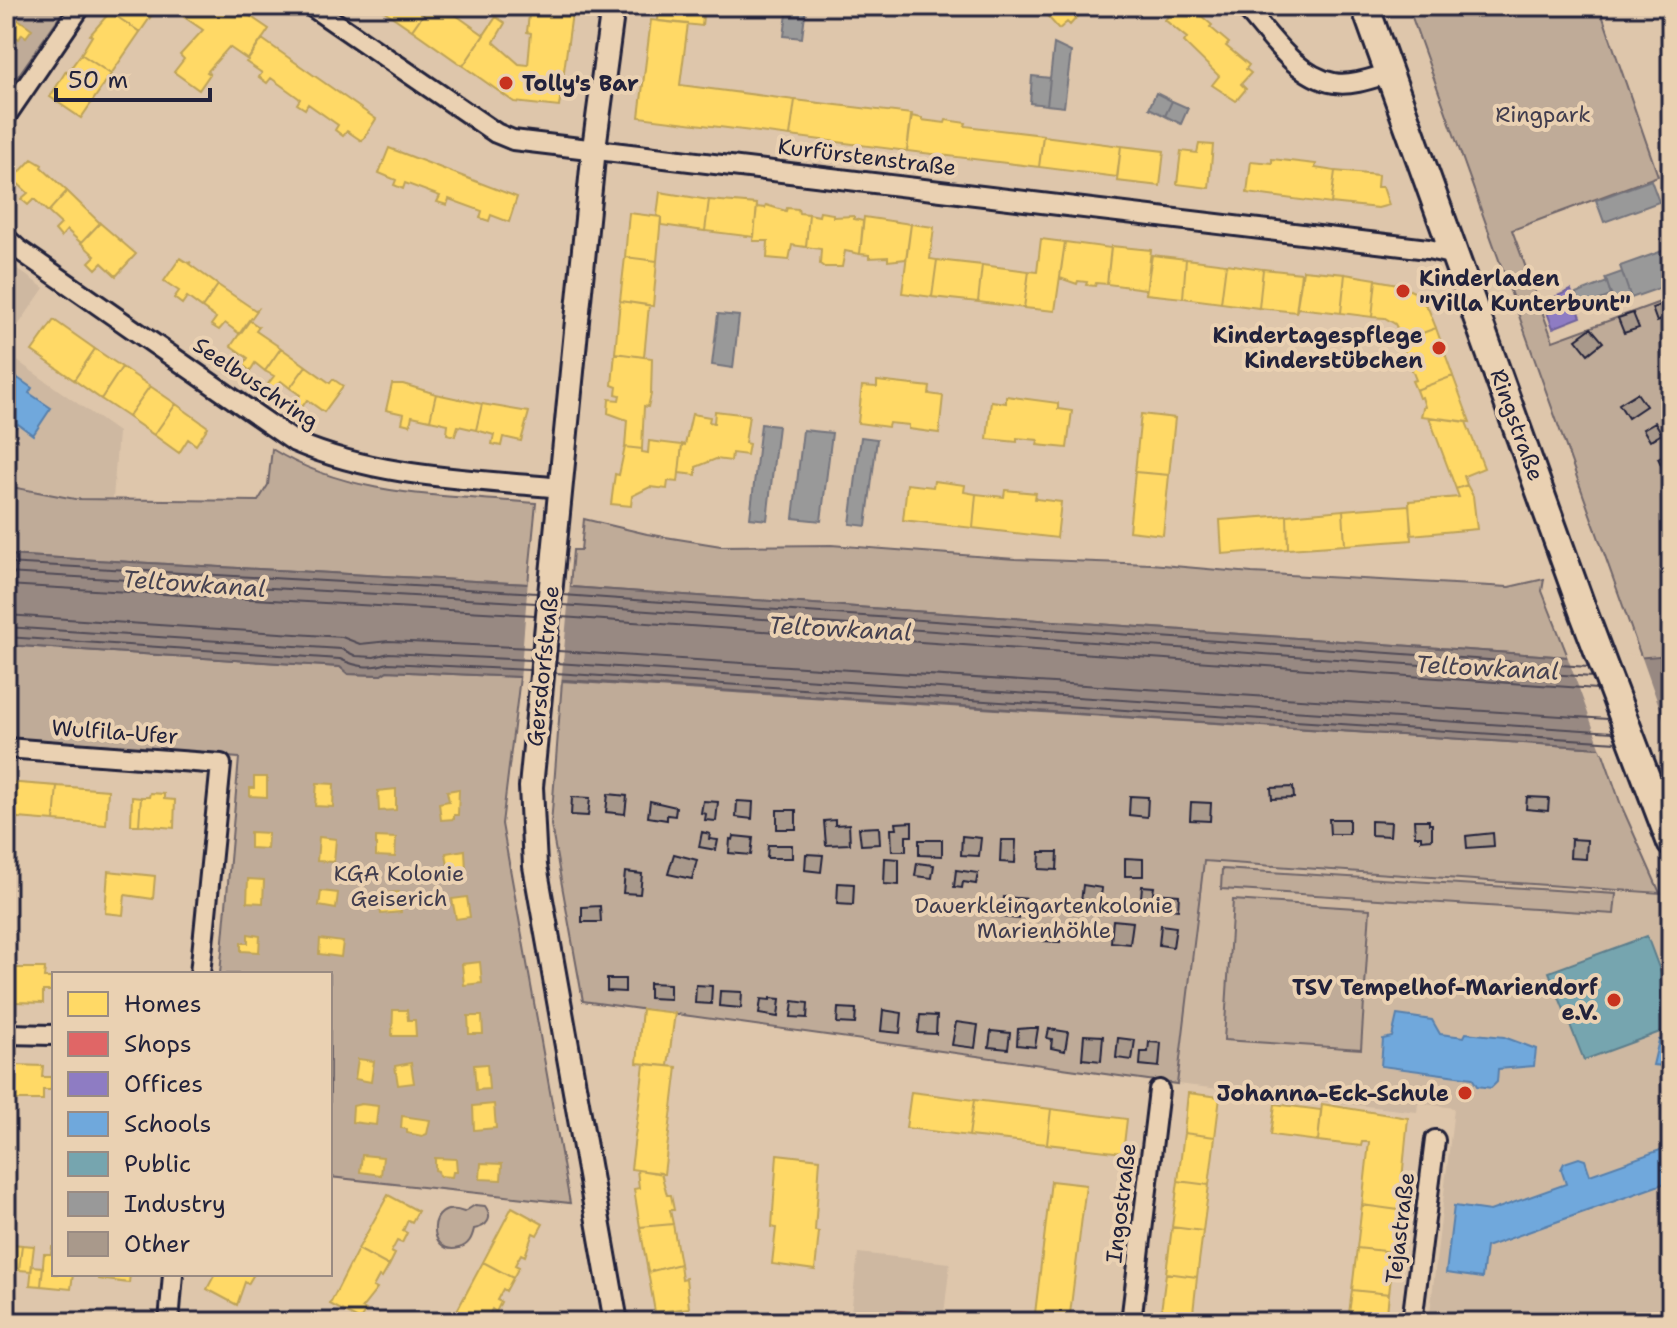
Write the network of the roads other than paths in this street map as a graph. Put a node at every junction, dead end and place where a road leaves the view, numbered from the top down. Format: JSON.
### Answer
{"nodes":[{"id":1,"x":81,"y":6,"type":"edge"},
{"id":2,"x":311,"y":6,"type":"edge"},
{"id":3,"x":613,"y":6,"type":"edge"},
{"id":4,"x":1244,"y":6,"type":"edge"},
{"id":5,"x":1365,"y":6,"type":"edge"},
{"id":6,"x":1390,"y":73,"type":"junction"},
{"id":7,"x":6,"y":116,"type":"edge"},
{"id":8,"x":594,"y":148,"type":"junction"},
{"id":9,"x":6,"y":238,"type":"edge"},
{"id":10,"x":1455,"y":255,"type":"junction"},
{"id":11,"x":561,"y":488,"type":"junction"},
{"id":12,"x":6,"y":748,"type":"edge"},
{"id":13,"x":1671,"y":843,"type":"edge"},
{"id":14,"x":200,"y":972,"type":"edge"},
{"id":15,"x":6,"y":1034,"type":"edge"},
{"id":16,"x":52,"y":1035,"type":"edge"},
{"id":17,"x":1159,"y":1090,"type":"dead end"},
{"id":18,"x":1435,"y":1140,"type":"dead end"},
{"id":19,"x":173,"y":1276,"type":"edge"},
{"id":20,"x":169,"y":1322,"type":"edge"},
{"id":21,"x":616,"y":1322,"type":"edge"},
{"id":22,"x":1131,"y":1322,"type":"edge"},
{"id":23,"x":1412,"y":1322,"type":"edge"}],
"edges":[{"from":1,"to":7,"type":"street"},
{"from":2,"to":8,"type":"street","name":"Kurfürstenstraße"},
{"from":3,"to":8,"type":"street","name":"Gersdorfstraße"},
{"from":4,"to":6,"type":"street"},
{"from":5,"to":6,"type":"main road","name":"Ringstraße"},
{"from":6,"to":10,"type":"main road","name":"Ringstraße"},
{"from":8,"to":10,"type":"street","name":"Kurfürstenstraße"},
{"from":8,"to":11,"type":"street","name":"Gersdorfstraße"},
{"from":9,"to":11,"type":"street","name":"Seelbuschring"},
{"from":10,"to":13,"type":"main road","name":"Ringstraße"},
{"from":11,"to":21,"type":"street","name":"Gersdorfstraße"},
{"from":12,"to":14,"type":"street","name":"Wulfila-Ufer"},
{"from":15,"to":16,"type":"street"},
{"from":17,"to":22,"type":"street","name":"Ingostraße"},
{"from":18,"to":23,"type":"street","name":"Tejastraße"},
{"from":19,"to":20,"type":"street"}]}
